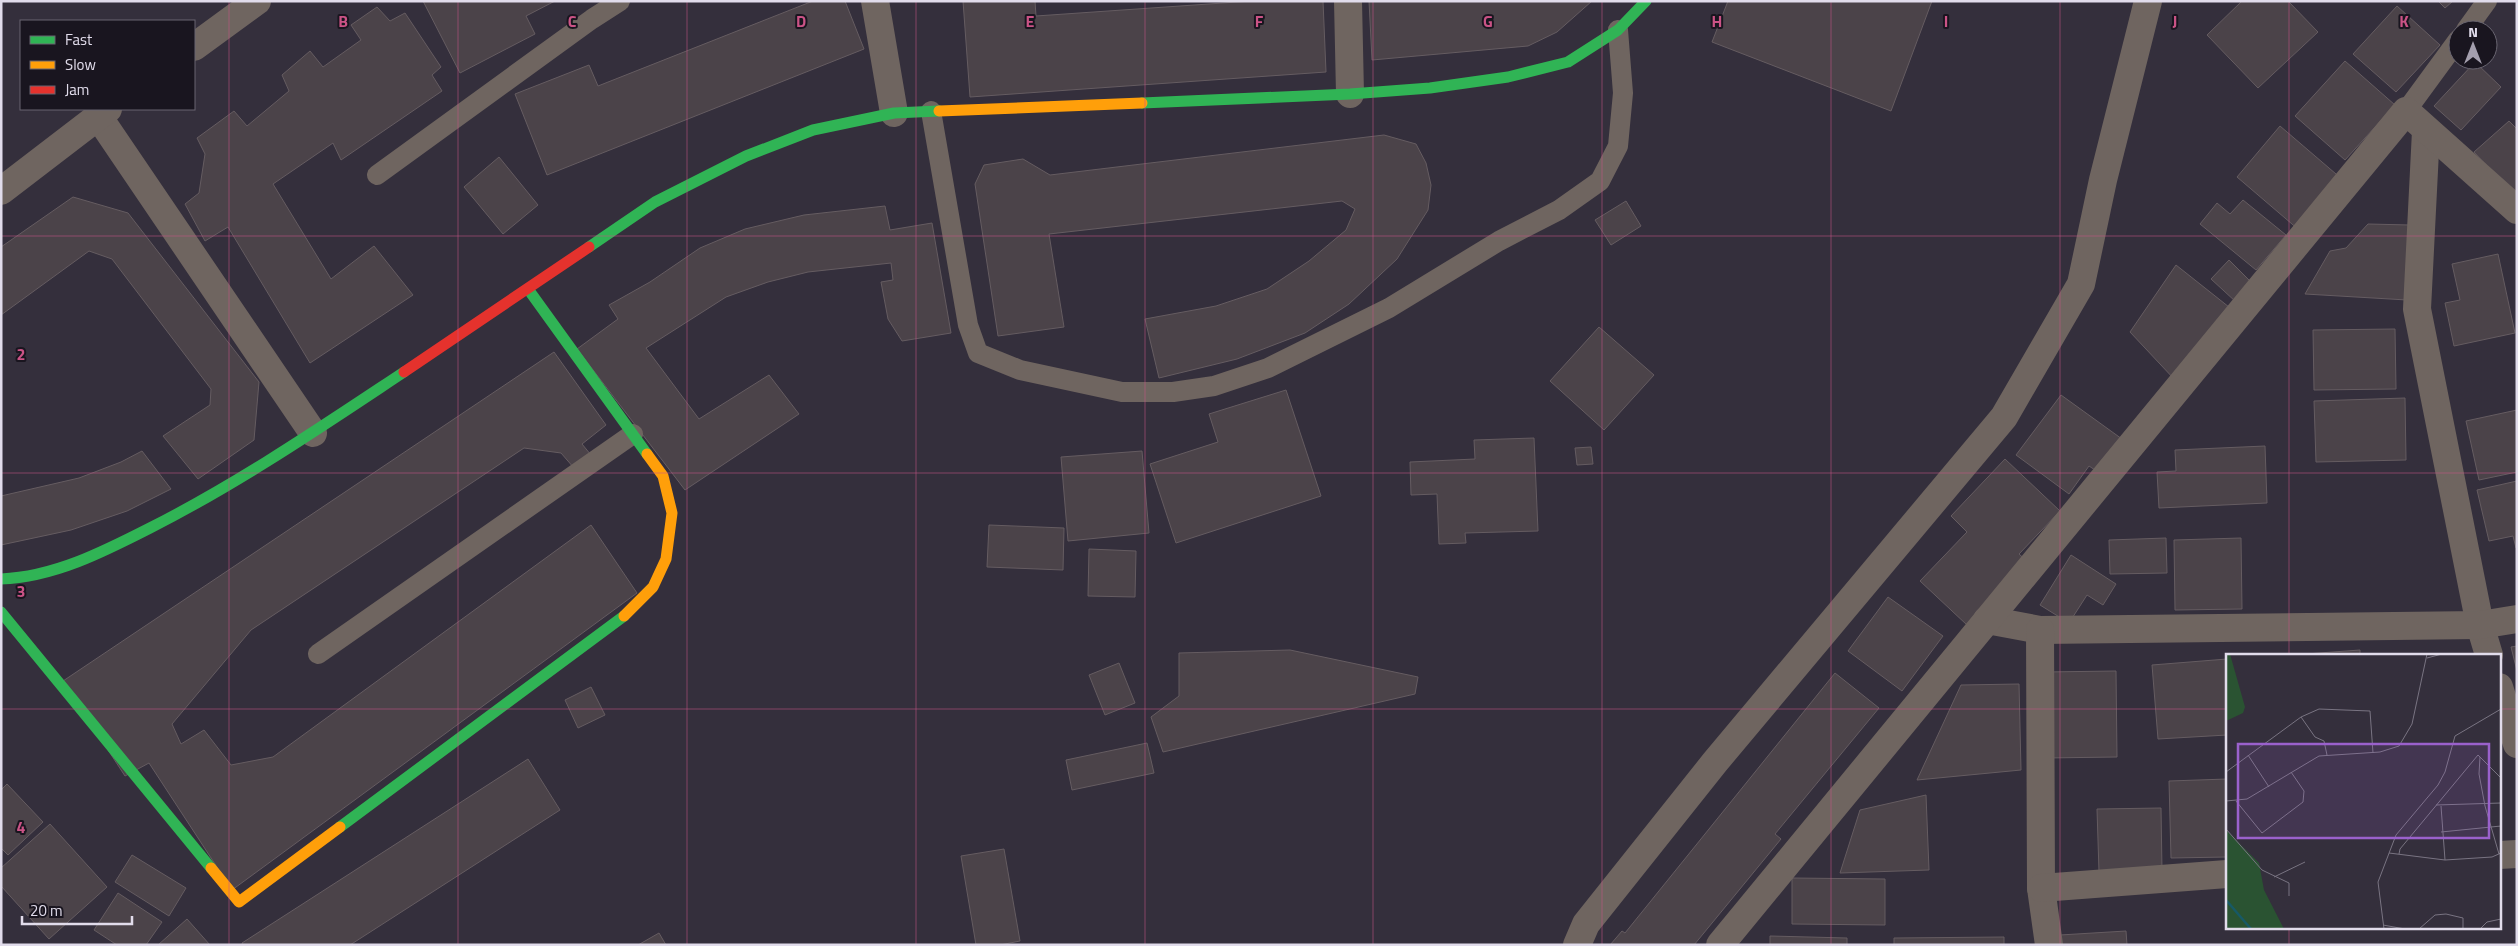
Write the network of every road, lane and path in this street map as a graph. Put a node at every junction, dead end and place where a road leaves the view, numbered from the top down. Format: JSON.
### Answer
{"nodes":[{"id":1,"x":257,"y":1,"type":"edge"},
{"id":2,"x":620,"y":1,"type":"edge"},
{"id":3,"x":875,"y":1,"type":"edge"},
{"id":4,"x":1348,"y":1,"type":"edge"},
{"id":5,"x":1646,"y":1,"type":"edge"},
{"id":6,"x":2148,"y":1,"type":"edge"},
{"id":7,"x":2487,"y":1,"type":"edge"},
{"id":8,"x":2473,"y":20,"type":"edge"},
{"id":9,"x":1618,"y":30,"type":"junction"},
{"id":10,"x":195,"y":46,"type":"edge"},
{"id":11,"x":2448,"y":54,"type":"edge"},
{"id":12,"x":1350,"y":94,"type":"junction"},
{"id":13,"x":931,"y":111,"type":"junction"},
{"id":14,"x":2406,"y":111,"type":"junction"},
{"id":15,"x":103,"y":112,"type":"edge"},
{"id":16,"x":894,"y":113,"type":"junction"},
{"id":17,"x":2426,"y":131,"type":"junction"},
{"id":18,"x":377,"y":175,"type":"dead end"},
{"id":19,"x":1,"y":191,"type":"edge"},
{"id":20,"x":2517,"y":210,"type":"edge"},
{"id":21,"x":528,"y":289,"type":"junction"},
{"id":22,"x":313,"y":433,"type":"junction"},
{"id":23,"x":633,"y":434,"type":"junction"},
{"id":24,"x":1,"y":579,"type":"edge"},
{"id":25,"x":1,"y":612,"type":"edge"},
{"id":26,"x":2517,"y":619,"type":"edge"},
{"id":27,"x":1987,"y":620,"type":"junction"},
{"id":28,"x":2480,"y":625,"type":"junction"},
{"id":29,"x":2040,"y":630,"type":"junction"},
{"id":30,"x":318,"y":654,"type":"dead end"},
{"id":31,"x":2489,"y":654,"type":"edge"},
{"id":32,"x":2500,"y":690,"type":"edge"},
{"id":33,"x":2517,"y":744,"type":"edge"},
{"id":34,"x":2517,"y":854,"type":"edge"},
{"id":35,"x":2500,"y":855,"type":"edge"},
{"id":36,"x":2226,"y":874,"type":"edge"},
{"id":37,"x":2040,"y":888,"type":"junction"},
{"id":38,"x":1577,"y":945,"type":"edge"},
{"id":39,"x":1720,"y":945,"type":"edge"},
{"id":40,"x":2048,"y":945,"type":"edge"}],
"edges":[{"from":1,"to":10,"type":"street"},
{"from":2,"to":18,"type":"lane"},
{"from":3,"to":16,"type":"street"},
{"from":4,"to":12,"type":"street"},
{"from":5,"to":9,"type":"street"},
{"from":6,"to":38,"type":"street"},
{"from":7,"to":8,"type":"lane"},
{"from":9,"to":12,"type":"street"},
{"from":9,"to":13,"type":"lane"},
{"from":11,"to":14,"type":"lane"},
{"from":12,"to":13,"type":"street"},
{"from":13,"to":16,"type":"street"},
{"from":14,"to":17,"type":"street"},
{"from":14,"to":27,"type":"street"},
{"from":15,"to":19,"type":"street"},
{"from":15,"to":22,"type":"street"},
{"from":16,"to":21,"type":"street"},
{"from":17,"to":20,"type":"street"},
{"from":17,"to":28,"type":"street"},
{"from":21,"to":22,"type":"street"},
{"from":21,"to":23,"type":"street"},
{"from":22,"to":24,"type":"street"},
{"from":23,"to":25,"type":"street"},
{"from":23,"to":30,"type":"lane"},
{"from":26,"to":28,"type":"street"},
{"from":27,"to":29,"type":"street"},
{"from":27,"to":39,"type":"street"},
{"from":28,"to":29,"type":"street"},
{"from":28,"to":31,"type":"street"},
{"from":29,"to":37,"type":"street"},
{"from":32,"to":33,"type":"street"},
{"from":34,"to":35,"type":"street"},
{"from":36,"to":37,"type":"street"},
{"from":37,"to":40,"type":"street"}]}
